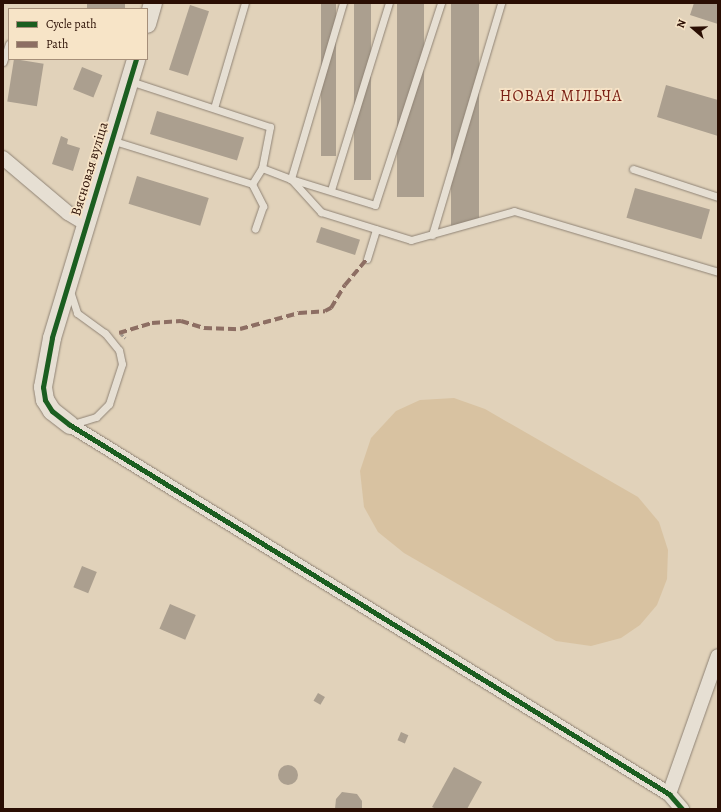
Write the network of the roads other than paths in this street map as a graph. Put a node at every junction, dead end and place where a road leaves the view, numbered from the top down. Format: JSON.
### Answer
{"nodes":[{"id":1,"x":153,"y":3,"type":"edge"},
{"id":2,"x":245,"y":3,"type":"edge"},
{"id":3,"x":343,"y":3,"type":"edge"},
{"id":4,"x":389,"y":3,"type":"edge"},
{"id":5,"x":441,"y":3,"type":"edge"},
{"id":6,"x":501,"y":3,"type":"edge"},
{"id":7,"x":148,"y":20,"type":"edge"},
{"id":8,"x":8,"y":47,"type":"edge"},
{"id":9,"x":136,"y":60,"type":"edge"},
{"id":10,"x":3,"y":62,"type":"edge"},
{"id":11,"x":130,"y":81,"type":"junction"},
{"id":12,"x":214,"y":108,"type":"junction"},
{"id":13,"x":111,"y":140,"type":"junction"},
{"id":14,"x":3,"y":158,"type":"edge"},
{"id":15,"x":262,"y":168,"type":"junction"},
{"id":16,"x":633,"y":169,"type":"dead end"},
{"id":17,"x":291,"y":179,"type":"junction"},
{"id":18,"x":252,"y":184,"type":"junction"},
{"id":19,"x":331,"y":190,"type":"junction"},
{"id":20,"x":718,"y":197,"type":"edge"},
{"id":21,"x":86,"y":224,"type":"junction"},
{"id":22,"x":255,"y":229,"type":"dead end"},
{"id":23,"x":376,"y":229,"type":"junction"},
{"id":24,"x":432,"y":234,"type":"junction"},
{"id":25,"x":367,"y":259,"type":"dead end"},
{"id":26,"x":718,"y":272,"type":"edge"},
{"id":27,"x":69,"y":286,"type":"junction"},
{"id":28,"x":70,"y":425,"type":"junction"},
{"id":29,"x":718,"y":656,"type":"edge"},
{"id":30,"x":669,"y":794,"type":"junction"},
{"id":31,"x":682,"y":809,"type":"edge"}],
"edges":[{"from":1,"to":7,"type":"street"},
{"from":2,"to":12,"type":"lane"},
{"from":3,"to":17,"type":"lane"},
{"from":4,"to":19,"type":"lane"},
{"from":5,"to":19,"type":"lane"},
{"from":6,"to":24,"type":"lane"},
{"from":8,"to":10,"type":"lane"},
{"from":9,"to":11,"type":"street","name":"Вясновая вуліца"},
{"from":11,"to":12,"type":"lane"},
{"from":11,"to":13,"type":"street","name":"Вясновая вуліца"},
{"from":12,"to":15,"type":"lane"},
{"from":13,"to":18,"type":"lane"},
{"from":13,"to":21,"type":"street","name":"Вясновая вуліца"},
{"from":14,"to":21,"type":"street"},
{"from":15,"to":17,"type":"lane"},
{"from":15,"to":18,"type":"lane"},
{"from":16,"to":20,"type":"lane"},
{"from":17,"to":19,"type":"lane"},
{"from":17,"to":23,"type":"lane"},
{"from":18,"to":22,"type":"lane"},
{"from":21,"to":27,"type":"street","name":"Вясновая вуліца"},
{"from":23,"to":24,"type":"lane"},
{"from":23,"to":25,"type":"lane"},
{"from":24,"to":26,"type":"lane"},
{"from":27,"to":28,"type":"street","name":"Вясновая вуліца"},
{"from":27,"to":28,"type":"lane"},
{"from":28,"to":30,"type":"street"},
{"from":29,"to":30,"type":"street"},
{"from":30,"to":31,"type":"street"}]}
